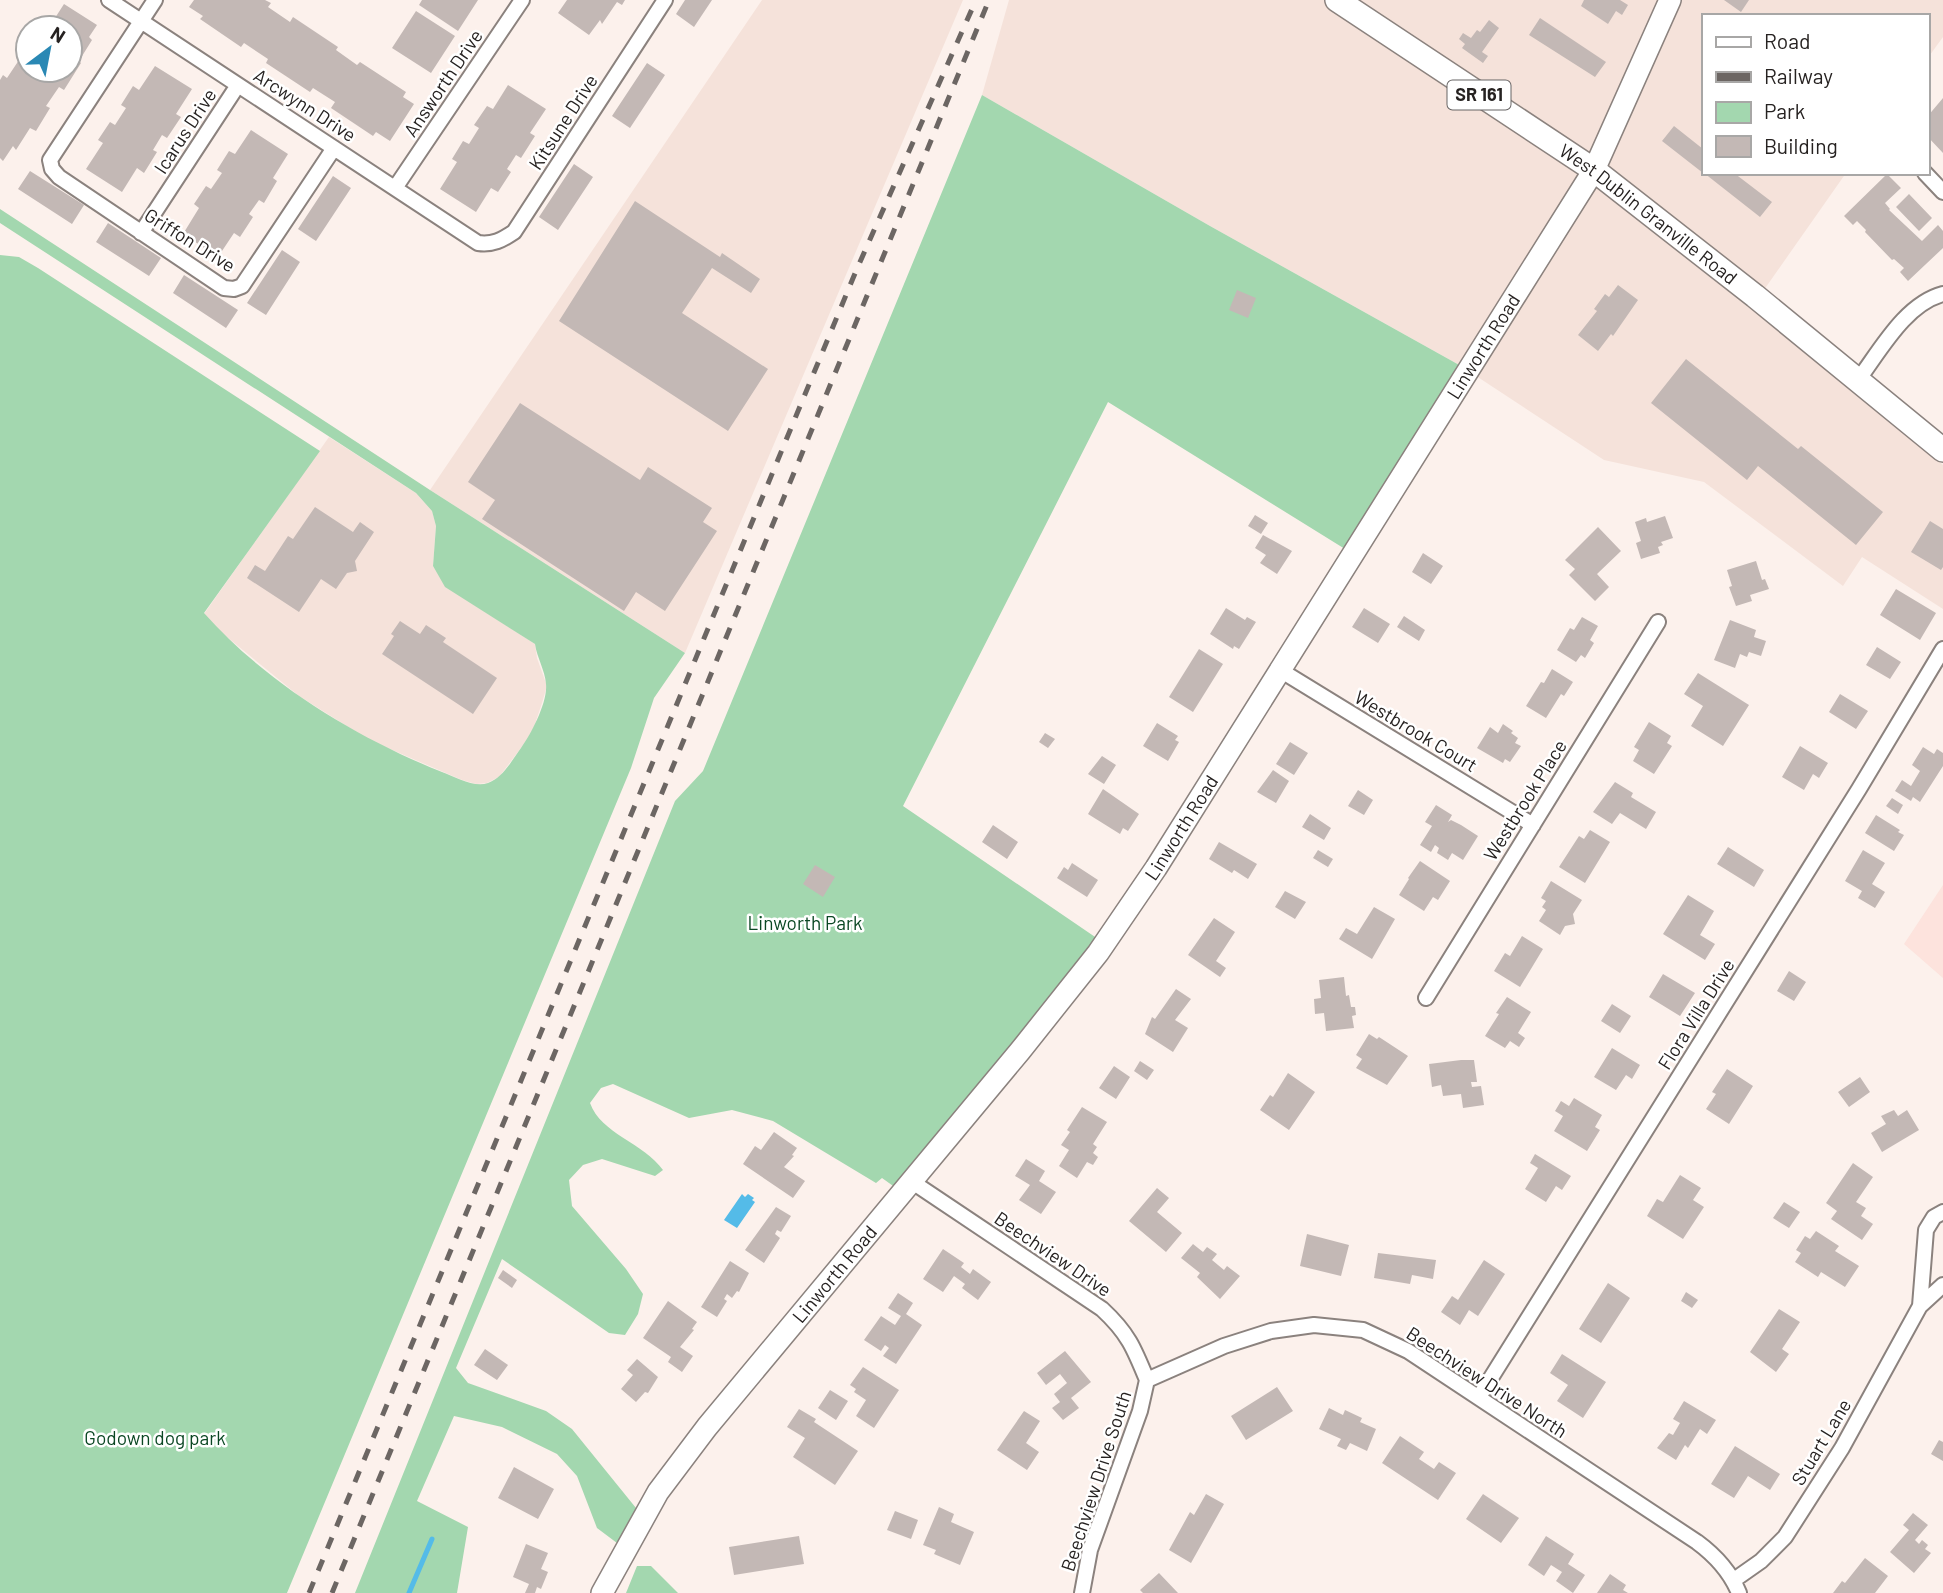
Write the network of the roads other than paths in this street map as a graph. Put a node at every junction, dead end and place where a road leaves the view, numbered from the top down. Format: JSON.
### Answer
{"nodes":[{"id":1,"x":109,"y":0,"type":"edge"},
{"id":2,"x":155,"y":0,"type":"edge"},
{"id":3,"x":522,"y":0,"type":"edge"},
{"id":4,"x":666,"y":0,"type":"edge"},
{"id":5,"x":1338,"y":0,"type":"edge"},
{"id":6,"x":1670,"y":0,"type":"edge"},
{"id":7,"x":141,"y":21,"type":"junction"},
{"id":8,"x":239,"y":85,"type":"junction"},
{"id":9,"x":334,"y":148,"type":"junction"},
{"id":10,"x":1594,"y":170,"type":"junction"},
{"id":11,"x":1927,"y":175,"type":"edge"},
{"id":12,"x":396,"y":188,"type":"junction"},
{"id":13,"x":1943,"y":192,"type":"edge"},
{"id":14,"x":141,"y":233,"type":"junction"},
{"id":15,"x":478,"y":243,"type":"joint"},
{"id":16,"x":1943,"y":293,"type":"edge"},
{"id":17,"x":1857,"y":380,"type":"junction"},
{"id":18,"x":1943,"y":450,"type":"edge"},
{"id":19,"x":1658,"y":622,"type":"dead end"},
{"id":20,"x":1943,"y":649,"type":"edge"},
{"id":21,"x":1280,"y":670,"type":"junction"},
{"id":22,"x":1533,"y":825,"type":"junction"},
{"id":23,"x":1426,"y":998,"type":"dead end"},
{"id":24,"x":911,"y":1181,"type":"junction"},
{"id":25,"x":1943,"y":1212,"type":"edge"},
{"id":26,"x":1943,"y":1284,"type":"edge"},
{"id":27,"x":1920,"y":1306,"type":"junction"},
{"id":28,"x":1147,"y":1380,"type":"junction"},
{"id":29,"x":1479,"y":1397,"type":"junction"},
{"id":30,"x":1737,"y":1587,"type":"edge"},
{"id":31,"x":602,"y":1593,"type":"edge"},
{"id":32,"x":1082,"y":1593,"type":"edge"}],
"edges":[{"from":1,"to":7,"type":"street","name":"Arcwynn Drive"},
{"from":2,"to":7,"type":"street"},
{"from":3,"to":12,"type":"street","name":"Answorth Drive"},
{"from":4,"to":15,"type":"street","name":"Kitsune Drive"},
{"from":5,"to":10,"type":"main road","name":"West Dublin Granville Road","number":"SR 161"},
{"from":6,"to":10,"type":"main road","name":"Linworth Road"},
{"from":7,"to":8,"type":"street","name":"Arcwynn Drive"},
{"from":7,"to":14,"type":"street","name":"Griffon Drive"},
{"from":8,"to":9,"type":"street","name":"Arcwynn Drive"},
{"from":8,"to":14,"type":"street","name":"Icarus Drive"},
{"from":9,"to":12,"type":"street","name":"Arcwynn Drive"},
{"from":9,"to":14,"type":"street","name":"Griffon Drive"},
{"from":10,"to":17,"type":"main road","name":"West Dublin Granville Road","number":"SR 161"},
{"from":10,"to":21,"type":"main road","name":"Linworth Road"},
{"from":11,"to":13,"type":"street"},
{"from":12,"to":15,"type":"street","name":"Arcwynn Drive"},
{"from":16,"to":17,"type":"street"},
{"from":17,"to":18,"type":"main road","name":"West Dublin Granville Road","number":"SR 161"},
{"from":19,"to":22,"type":"street","name":"Westbrook Place"},
{"from":20,"to":29,"type":"street","name":"Flora Villa Drive"},
{"from":21,"to":22,"type":"street","name":"Westbrook Court"},
{"from":21,"to":24,"type":"main road","name":"Linworth Road"},
{"from":22,"to":23,"type":"street","name":"Westbrook Place"},
{"from":24,"to":28,"type":"street","name":"Beechview Drive"},
{"from":24,"to":31,"type":"main road","name":"Linworth Road"},
{"from":25,"to":27,"type":"street","name":"Stuart Lane"},
{"from":26,"to":27,"type":"street","name":"Stuart Lane"},
{"from":27,"to":30,"type":"street","name":"Stuart Lane"},
{"from":28,"to":29,"type":"street","name":"Beechview Drive North"},
{"from":28,"to":32,"type":"street","name":"Beechview Drive South"},
{"from":29,"to":30,"type":"street","name":"Beechview Drive North"}]}
